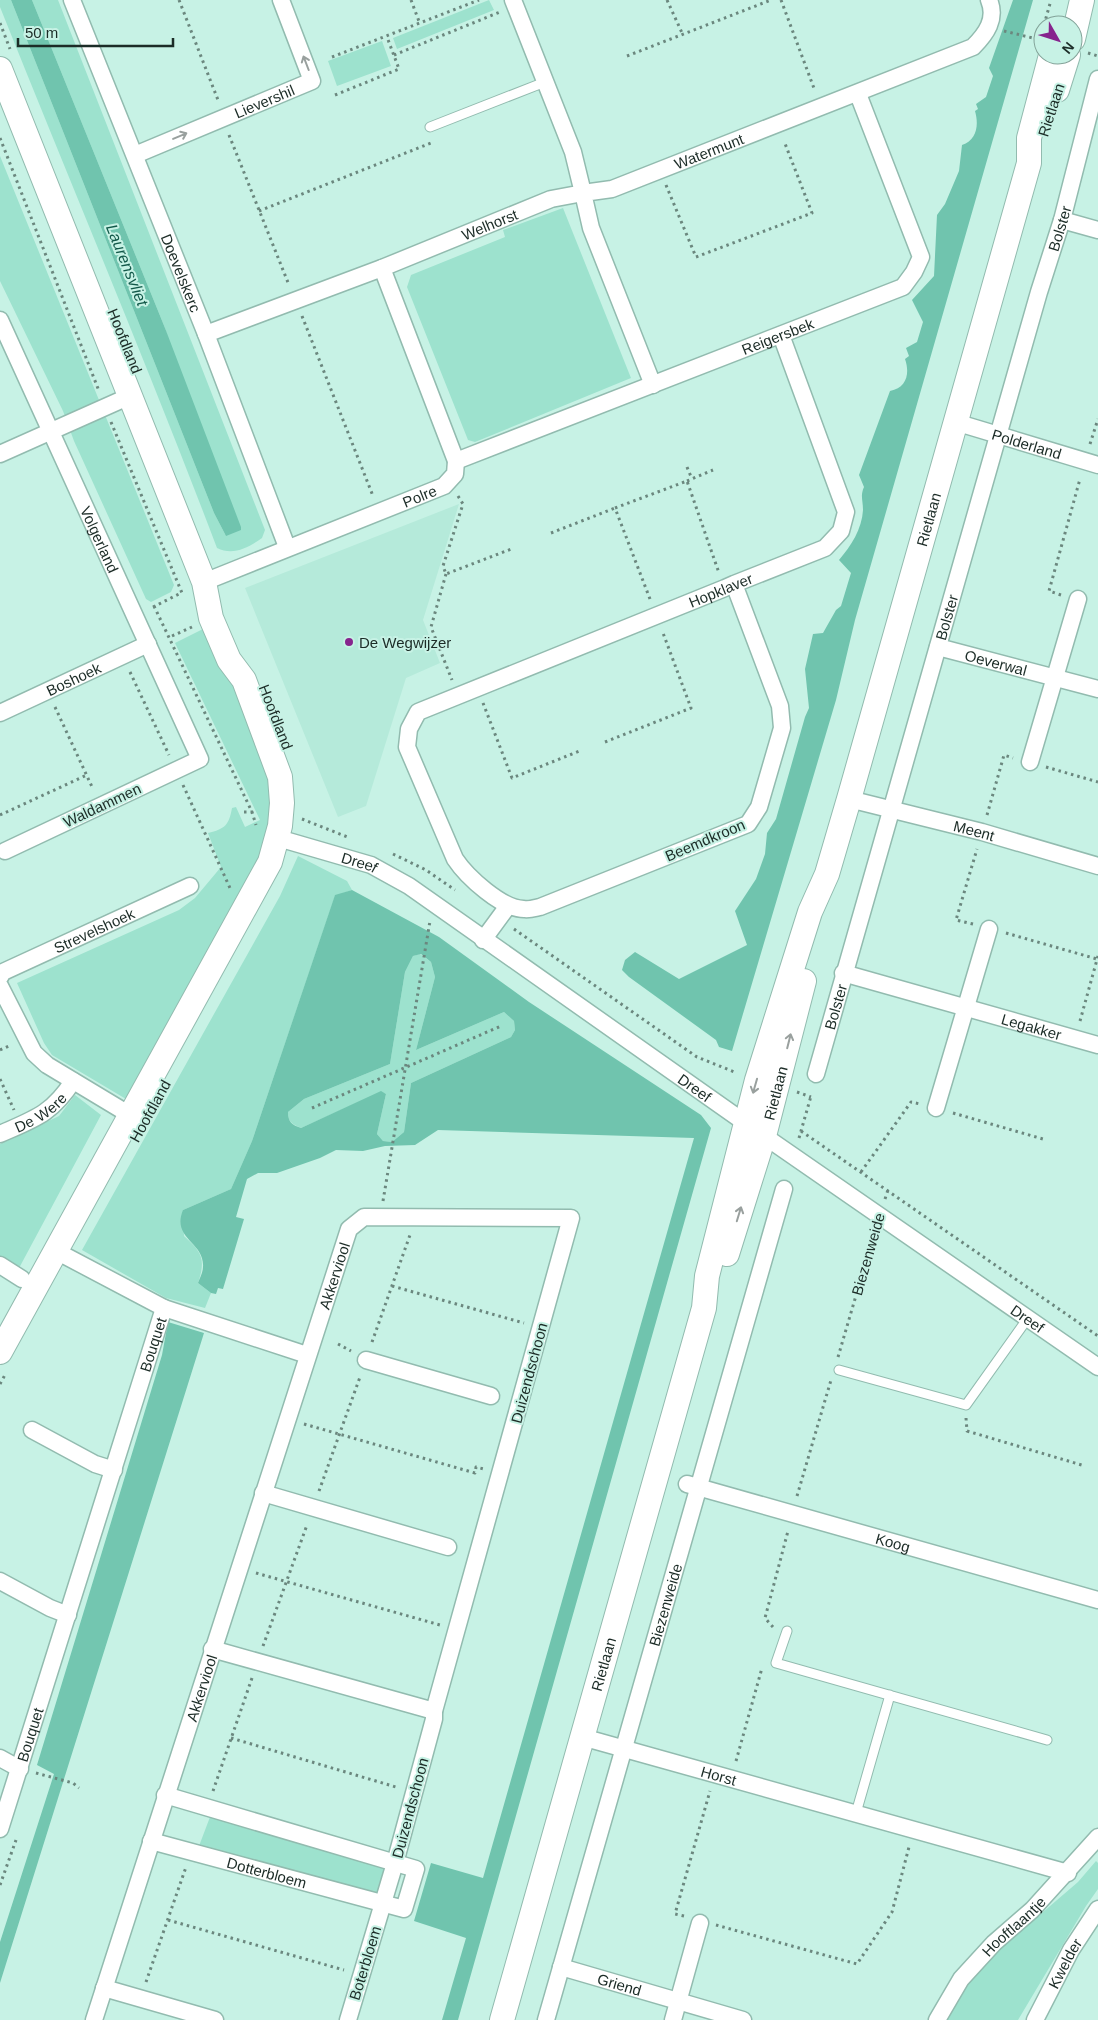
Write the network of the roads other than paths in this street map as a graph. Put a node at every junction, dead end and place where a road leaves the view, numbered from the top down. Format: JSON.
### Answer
{"nodes":[{"id":1,"x":72,"y":0,"type":"edge"},
{"id":2,"x":281,"y":0,"type":"edge"},
{"id":3,"x":989,"y":0,"type":"edge"},
{"id":4,"x":1068,"y":0,"type":"edge"},
{"id":5,"x":1082,"y":0,"type":"edge"},
{"id":6,"x":514,"y":3,"type":"edge"},
{"id":7,"x":1063,"y":15,"type":"edge"},
{"id":8,"x":1078,"y":15,"type":"edge"},
{"id":9,"x":5,"y":60,"type":"edge"},
{"id":10,"x":1042,"y":65,"type":"edge"},
{"id":11,"x":1065,"y":65,"type":"edge"},
{"id":12,"x":1098,"y":79,"type":"edge"},
{"id":13,"x":545,"y":82,"type":"junction"},
{"id":14,"x":858,"y":94,"type":"junction"},
{"id":15,"x":430,"y":127,"type":"road end"},
{"id":16,"x":135,"y":155,"type":"junction"},
{"id":17,"x":1029,"y":163,"type":"junction"},
{"id":18,"x":583,"y":193,"type":"junction"},
{"id":19,"x":1062,"y":220,"type":"junction"},
{"id":20,"x":1098,"y":230,"type":"edge"},
{"id":21,"x":382,"y":268,"type":"junction"},
{"id":22,"x":0,"y":320,"type":"edge"},
{"id":23,"x":206,"y":334,"type":"junction"},
{"id":24,"x":781,"y":335,"type":"junction"},
{"id":25,"x":653,"y":385,"type":"junction"},
{"id":26,"x":130,"y":396,"type":"junction"},
{"id":27,"x":955,"y":422,"type":"junction"},
{"id":28,"x":52,"y":431,"type":"junction"},
{"id":29,"x":999,"y":436,"type":"junction"},
{"id":30,"x":0,"y":454,"type":"edge"},
{"id":31,"x":456,"y":461,"type":"junction"},
{"id":32,"x":1092,"y":463,"type":"edge"},
{"id":33,"x":287,"y":547,"type":"junction"},
{"id":34,"x":204,"y":582,"type":"junction"},
{"id":35,"x":734,"y":584,"type":"junction"},
{"id":36,"x":1078,"y":599,"type":"dead end"},
{"id":37,"x":148,"y":644,"type":"junction"},
{"id":38,"x":938,"y":647,"type":"junction"},
{"id":39,"x":1054,"y":677,"type":"junction"},
{"id":40,"x":1098,"y":689,"type":"edge"},
{"id":41,"x":0,"y":713,"type":"edge"},
{"id":42,"x":200,"y":759,"type":"joint"},
{"id":43,"x":1030,"y":762,"type":"road end"},
{"id":44,"x":849,"y":799,"type":"junction"},
{"id":45,"x":890,"y":808,"type":"junction"},
{"id":46,"x":276,"y":837,"type":"junction"},
{"id":47,"x":2,"y":848,"type":"edge"},
{"id":48,"x":1098,"y":866,"type":"edge"},
{"id":49,"x":190,"y":886,"type":"dead end"},
{"id":50,"x":503,"y":912,"type":"junction"},
{"id":51,"x":989,"y":929,"type":"road end"},
{"id":52,"x":483,"y":940,"type":"junction"},
{"id":53,"x":843,"y":973,"type":"junction"},
{"id":54,"x":0,"y":977,"type":"edge"},
{"id":55,"x":0,"y":986,"type":"edge"},
{"id":56,"x":966,"y":1008,"type":"junction"},
{"id":57,"x":1098,"y":1045,"type":"edge"},
{"id":58,"x":816,"y":1074,"type":"road end"},
{"id":59,"x":73,"y":1081,"type":"junction"},
{"id":60,"x":767,"y":1083,"type":"junction"},
{"id":61,"x":936,"y":1108,"type":"road end"},
{"id":62,"x":130,"y":1115,"type":"junction"},
{"id":63,"x":744,"y":1122,"type":"junction"},
{"id":64,"x":0,"y":1134,"type":"edge"},
{"id":65,"x":764,"y":1136,"type":"junction"},
{"id":66,"x":784,"y":1189,"type":"dead end"},
{"id":67,"x":381,"y":1216,"type":"joint"},
{"id":68,"x":56,"y":1251,"type":"junction"},
{"id":69,"x":0,"y":1265,"type":"edge"},
{"id":70,"x":22,"y":1279,"type":"dead end"},
{"id":71,"x":164,"y":1308,"type":"junction"},
{"id":72,"x":704,"y":1308,"type":"junction"},
{"id":73,"x":1028,"y":1318,"type":"junction"},
{"id":74,"x":307,"y":1355,"type":"junction"},
{"id":75,"x":5,"y":1360,"type":"edge"},
{"id":76,"x":366,"y":1360,"type":"road end"},
{"id":77,"x":1098,"y":1367,"type":"edge"},
{"id":78,"x":839,"y":1370,"type":"dead end"},
{"id":79,"x":491,"y":1396,"type":"dead end"},
{"id":80,"x":32,"y":1430,"type":"dead end"},
{"id":81,"x":114,"y":1470,"type":"junction"},
{"id":82,"x":692,"y":1486,"type":"junction"},
{"id":83,"x":263,"y":1493,"type":"junction"},
{"id":84,"x":448,"y":1547,"type":"dead end"},
{"id":85,"x":0,"y":1581,"type":"edge"},
{"id":86,"x":1098,"y":1600,"type":"edge"},
{"id":87,"x":68,"y":1616,"type":"junction"},
{"id":88,"x":787,"y":1631,"type":"dead end"},
{"id":89,"x":212,"y":1649,"type":"junction"},
{"id":90,"x":890,"y":1695,"type":"junction"},
{"id":91,"x":434,"y":1711,"type":"junction"},
{"id":92,"x":582,"y":1737,"type":"junction"},
{"id":93,"x":1047,"y":1740,"type":"dead end"},
{"id":94,"x":622,"y":1748,"type":"junction"},
{"id":95,"x":0,"y":1758,"type":"edge"},
{"id":96,"x":20,"y":1769,"type":"junction"},
{"id":97,"x":165,"y":1795,"type":"junction"},
{"id":98,"x":856,"y":1813,"type":"junction"},
{"id":99,"x":2,"y":1826,"type":"edge"},
{"id":100,"x":1098,"y":1838,"type":"edge"},
{"id":101,"x":151,"y":1840,"type":"junction"},
{"id":102,"x":395,"y":1860,"type":"junction"},
{"id":103,"x":1068,"y":1872,"type":"junction"},
{"id":104,"x":382,"y":1905,"type":"junction"},
{"id":105,"x":1098,"y":1909,"type":"edge"},
{"id":106,"x":701,"y":1922,"type":"road end"},
{"id":107,"x":561,"y":1967,"type":"junction"},
{"id":108,"x":104,"y":1988,"type":"junction"},
{"id":109,"x":679,"y":2000,"type":"junction"},
{"id":110,"x":94,"y":2020,"type":"edge"},
{"id":111,"x":216,"y":2020,"type":"edge"},
{"id":112,"x":348,"y":2020,"type":"edge"},
{"id":113,"x":502,"y":2020,"type":"edge"},
{"id":114,"x":546,"y":2020,"type":"edge"},
{"id":115,"x":673,"y":2020,"type":"edge"},
{"id":116,"x":743,"y":2020,"type":"edge"},
{"id":117,"x":937,"y":2020,"type":"edge"},
{"id":118,"x":1035,"y":2020,"type":"edge"}],
"edges":[{"from":1,"to":16,"type":"street","name":"Doevelskerc"},
{"from":16,"to":2,"type":"street","name":"Lievershil","one_way":true},
{"from":3,"to":14,"type":"street","name":"Watermunt"},
{"from":4,"to":7,"type":"street"},
{"from":5,"to":8,"type":"street"},
{"from":6,"to":13,"type":"street"},
{"from":9,"to":26,"type":"street","name":"Hoofdland"},
{"from":10,"to":17,"type":"street","name":"Rietlaan"},
{"from":11,"to":17,"type":"street","name":"Rietlaan"},
{"from":12,"to":19,"type":"street","name":"Bolster"},
{"from":13,"to":15,"type":"lane"},
{"from":13,"to":18,"type":"street"},
{"from":14,"to":18,"type":"street","name":"Watermunt"},
{"from":14,"to":24,"type":"street","name":"Reigersbek"},
{"from":16,"to":23,"type":"street","name":"Doevelskerc"},
{"from":17,"to":27,"type":"street","name":"Rietlaan"},
{"from":18,"to":21,"type":"street","name":"Welhorst"},
{"from":18,"to":25,"type":"street"},
{"from":19,"to":20,"type":"street"},
{"from":19,"to":29,"type":"street","name":"Bolster"},
{"from":21,"to":23,"type":"street","name":"Welhorst"},
{"from":21,"to":31,"type":"street"},
{"from":22,"to":28,"type":"street","name":"Volgerland"},
{"from":23,"to":33,"type":"street","name":"Doevelskerc"},
{"from":24,"to":25,"type":"street","name":"Reigersbek"},
{"from":24,"to":35,"type":"street","name":"Hopklaver"},
{"from":25,"to":31,"type":"street","name":"Reigersbek"},
{"from":26,"to":28,"type":"street"},
{"from":26,"to":34,"type":"street","name":"Hoofdland"},
{"from":27,"to":29,"type":"street","name":"Polderland"},
{"from":27,"to":44,"type":"street","name":"Rietlaan"},
{"from":28,"to":30,"type":"street"},
{"from":28,"to":37,"type":"street","name":"Volgerland"},
{"from":29,"to":32,"type":"street","name":"Polderland"},
{"from":29,"to":38,"type":"street","name":"Bolster"},
{"from":31,"to":33,"type":"street","name":"Polre"},
{"from":33,"to":34,"type":"street","name":"Polre"},
{"from":34,"to":46,"type":"street","name":"Hoofdland"},
{"from":35,"to":50,"type":"street","name":"Beemdkroon"},
{"from":35,"to":50,"type":"street","name":"Hopklaver"},
{"from":36,"to":39,"type":"street"},
{"from":37,"to":41,"type":"street","name":"Boshoek"},
{"from":37,"to":42,"type":"street","name":"Volgerland"},
{"from":38,"to":39,"type":"street","name":"Oeverwal"},
{"from":38,"to":45,"type":"street","name":"Bolster"},
{"from":39,"to":40,"type":"street","name":"Oeverwal"},
{"from":39,"to":43,"type":"street"},
{"from":42,"to":47,"type":"street","name":"Waldammen"},
{"from":44,"to":45,"type":"street","name":"Meent"},
{"from":44,"to":60,"type":"street","name":"Rietlaan"},
{"from":45,"to":48,"type":"street","name":"Meent"},
{"from":45,"to":53,"type":"street","name":"Bolster"},
{"from":46,"to":52,"type":"street","name":"Dreef"},
{"from":46,"to":62,"type":"street","name":"Hoofdland"},
{"from":49,"to":54,"type":"street","name":"Strevelshoek"},
{"from":50,"to":52,"type":"street"},
{"from":51,"to":56,"type":"street"},
{"from":52,"to":63,"type":"street","name":"Dreef"},
{"from":53,"to":56,"type":"street","name":"Legakker"},
{"from":53,"to":58,"type":"street","name":"Bolster"},
{"from":55,"to":59,"type":"street"},
{"from":56,"to":57,"type":"street","name":"Legakker"},
{"from":56,"to":61,"type":"street"},
{"from":59,"to":62,"type":"street"},
{"from":59,"to":64,"type":"street","name":"De Were"},
{"from":60,"to":63,"type":"street","name":"Rietlaan","one_way":true},
{"from":60,"to":65,"type":"street","name":"Rietlaan"},
{"from":62,"to":68,"type":"street","name":"Hoofdland"},
{"from":63,"to":65,"type":"street","name":"Dreef"},
{"from":63,"to":72,"type":"street","name":"Rietlaan"},
{"from":72,"to":65,"type":"street","name":"Rietlaan","one_way":true},
{"from":65,"to":73,"type":"street","name":"Dreef"},
{"from":66,"to":82,"type":"street","name":"Biezenweide"},
{"from":67,"to":74,"type":"street","name":"Akkerviool"},
{"from":67,"to":91,"type":"street","name":"Duizendschoon"},
{"from":68,"to":71,"type":"street","name":"Bouquet"},
{"from":68,"to":75,"type":"street","name":"Hoofdland"},
{"from":69,"to":70,"type":"street"},
{"from":71,"to":74,"type":"street"},
{"from":71,"to":81,"type":"street","name":"Bouquet"},
{"from":72,"to":92,"type":"street","name":"Rietlaan"},
{"from":73,"to":77,"type":"street","name":"Dreef"},
{"from":73,"to":78,"type":"lane"},
{"from":74,"to":83,"type":"street","name":"Akkerviool"},
{"from":76,"to":79,"type":"street"},
{"from":80,"to":81,"type":"street"},
{"from":81,"to":87,"type":"street","name":"Bouquet"},
{"from":82,"to":86,"type":"street","name":"Koog"},
{"from":82,"to":94,"type":"street","name":"Biezenweide"},
{"from":83,"to":84,"type":"street"},
{"from":83,"to":89,"type":"street","name":"Akkerviool"},
{"from":85,"to":87,"type":"street"},
{"from":87,"to":96,"type":"street","name":"Bouquet"},
{"from":88,"to":90,"type":"lane"},
{"from":89,"to":91,"type":"street"},
{"from":89,"to":97,"type":"street","name":"Akkerviool"},
{"from":90,"to":93,"type":"lane"},
{"from":90,"to":98,"type":"lane"},
{"from":91,"to":102,"type":"street","name":"Duizendschoon"},
{"from":92,"to":94,"type":"street","name":"Horst"},
{"from":92,"to":113,"type":"street","name":"Rietlaan"},
{"from":94,"to":98,"type":"street","name":"Horst"},
{"from":94,"to":107,"type":"street","name":"Biezenweide"},
{"from":95,"to":96,"type":"street","name":"Bouquet"},
{"from":96,"to":99,"type":"street","name":"Bouquet"},
{"from":97,"to":101,"type":"street","name":"Akkerviool"},
{"from":97,"to":102,"type":"street"},
{"from":98,"to":103,"type":"street","name":"Horst"},
{"from":100,"to":103,"type":"street","name":"Hooftlaantje"},
{"from":101,"to":104,"type":"street","name":"Dotterbloem"},
{"from":101,"to":108,"type":"street","name":"Akkerviool"},
{"from":102,"to":104,"type":"street","name":"Duizendschoon"},
{"from":102,"to":104,"type":"street","name":"Dotterbloem"},
{"from":103,"to":117,"type":"street","name":"Hooftlaantje"},
{"from":104,"to":112,"type":"street","name":"Boterbloem"},
{"from":105,"to":118,"type":"street","name":"Kwelder"},
{"from":106,"to":109,"type":"street"},
{"from":107,"to":109,"type":"street","name":"Griend"},
{"from":107,"to":114,"type":"street","name":"Biezenweide"},
{"from":108,"to":110,"type":"street","name":"Akkerviool"},
{"from":108,"to":111,"type":"street"},
{"from":109,"to":115,"type":"street"},
{"from":109,"to":116,"type":"street","name":"Griend"}]}
